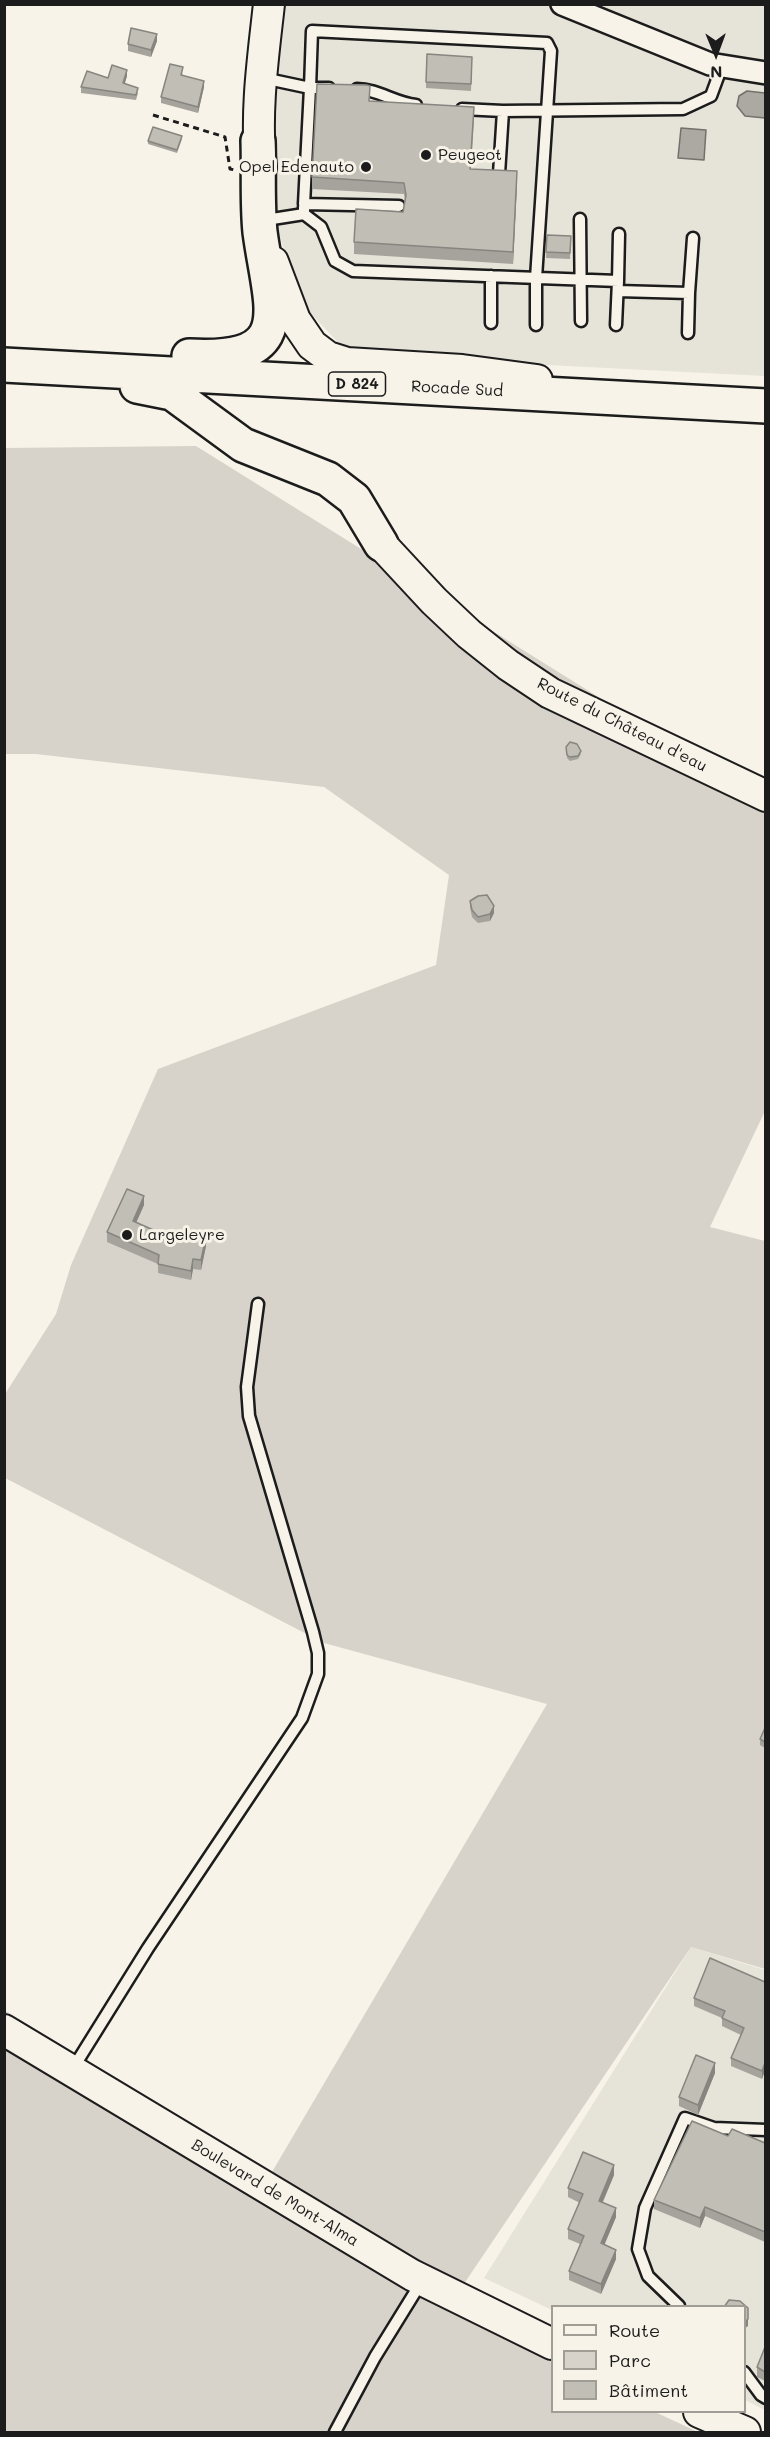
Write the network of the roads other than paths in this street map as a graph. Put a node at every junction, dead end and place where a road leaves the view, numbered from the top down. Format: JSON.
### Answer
{"nodes":[{"id":1,"x":269,"y":4,"type":"edge"},
{"id":2,"x":561,"y":4,"type":"edge"},
{"id":3,"x":722,"y":66,"type":"junction"},
{"id":4,"x":765,"y":73,"type":"edge"},
{"id":5,"x":261,"y":77,"type":"junction"},
{"id":6,"x":310,"y":88,"type":"junction"},
{"id":7,"x":425,"y":105,"type":"edge"},
{"id":8,"x":447,"y":107,"type":"edge"},
{"id":9,"x":503,"y":111,"type":"junction"},
{"id":10,"x":547,"y":111,"type":"junction"},
{"id":11,"x":258,"y":141,"type":"junction"},
{"id":12,"x":499,"y":174,"type":"edge"},
{"id":13,"x":399,"y":206,"type":"dead end"},
{"id":14,"x":304,"y":209,"type":"junction"},
{"id":15,"x":580,"y":219,"type":"dead end"},
{"id":16,"x":267,"y":220,"type":"junction"},
{"id":17,"x":619,"y":234,"type":"dead end"},
{"id":18,"x":693,"y":238,"type":"dead end"},
{"id":19,"x":491,"y":276,"type":"junction"},
{"id":20,"x":536,"y":278,"type":"junction"},
{"id":21,"x":579,"y":280,"type":"junction"},
{"id":22,"x":618,"y":286,"type":"junction"},
{"id":23,"x":689,"y":293,"type":"junction"},
{"id":24,"x":581,"y":321,"type":"dead end"},
{"id":25,"x":491,"y":323,"type":"dead end"},
{"id":26,"x":536,"y":325,"type":"dead end"},
{"id":27,"x":616,"y":325,"type":"dead end"},
{"id":28,"x":688,"y":333,"type":"dead end"},
{"id":29,"x":4,"y":345,"type":"edge"},
{"id":30,"x":4,"y":367,"type":"edge"},
{"id":31,"x":710,"y":403,"type":"junction"},
{"id":32,"x":765,"y":406,"type":"edge"},
{"id":33,"x":381,"y":544,"type":"joint"},
{"id":34,"x":765,"y":796,"type":"edge"},
{"id":35,"x":258,"y":1304,"type":"dead end"},
{"id":36,"x":4,"y":2030,"type":"edge"},
{"id":37,"x":71,"y":2071,"type":"junction"},
{"id":38,"x":765,"y":2130,"type":"edge"},
{"id":39,"x":417,"y":2289,"type":"dead end"},
{"id":40,"x":677,"y":2305,"type":"edge"},
{"id":41,"x":551,"y":2344,"type":"edge"},
{"id":42,"x":746,"y":2375,"type":"edge"},
{"id":43,"x":765,"y":2398,"type":"edge"},
{"id":44,"x":701,"y":2413,"type":"edge"},
{"id":45,"x":334,"y":2433,"type":"edge"},
{"id":46,"x":745,"y":2433,"type":"edge"}],
"edges":[{"from":1,"to":5,"type":"street"},
{"from":2,"to":3,"type":"street"},
{"from":3,"to":4,"type":"street"},
{"from":3,"to":10,"type":"lane"},
{"from":5,"to":6,"type":"lane"},
{"from":5,"to":11,"type":"street"},
{"from":6,"to":7,"type":"lane"},
{"from":6,"to":10,"type":"lane"},
{"from":6,"to":14,"type":"lane"},
{"from":8,"to":9,"type":"lane"},
{"from":9,"to":10,"type":"lane"},
{"from":9,"to":12,"type":"lane"},
{"from":10,"to":20,"type":"lane"},
{"from":11,"to":16,"type":"street"},
{"from":11,"to":29,"type":"main road"},
{"from":13,"to":14,"type":"lane"},
{"from":14,"to":16,"type":"lane"},
{"from":14,"to":19,"type":"lane"},
{"from":15,"to":21,"type":"lane"},
{"from":16,"to":31,"type":"street"},
{"from":17,"to":22,"type":"lane"},
{"from":18,"to":23,"type":"lane"},
{"from":19,"to":20,"type":"lane"},
{"from":19,"to":25,"type":"lane"},
{"from":20,"to":21,"type":"lane"},
{"from":20,"to":26,"type":"lane"},
{"from":21,"to":22,"type":"lane"},
{"from":21,"to":24,"type":"lane"},
{"from":22,"to":23,"type":"lane"},
{"from":22,"to":27,"type":"lane"},
{"from":23,"to":28,"type":"lane"},
{"from":30,"to":31,"type":"main road","name":"Rocade Sud","number":"D 824"},
{"from":30,"to":33,"type":"main road"},
{"from":31,"to":32,"type":"main road","name":"Rocade Sud","number":"D 824"},
{"from":33,"to":34,"type":"street","name":"Route du Château d'eau"},
{"from":35,"to":37,"type":"lane"},
{"from":36,"to":37,"type":"street","name":"Boulevard de Mont-Alma"},
{"from":37,"to":41,"type":"street","name":"Boulevard de Mont-Alma"},
{"from":38,"to":40,"type":"lane"},
{"from":39,"to":45,"type":"lane"},
{"from":42,"to":43,"type":"lane"},
{"from":44,"to":46,"type":"street"}]}
